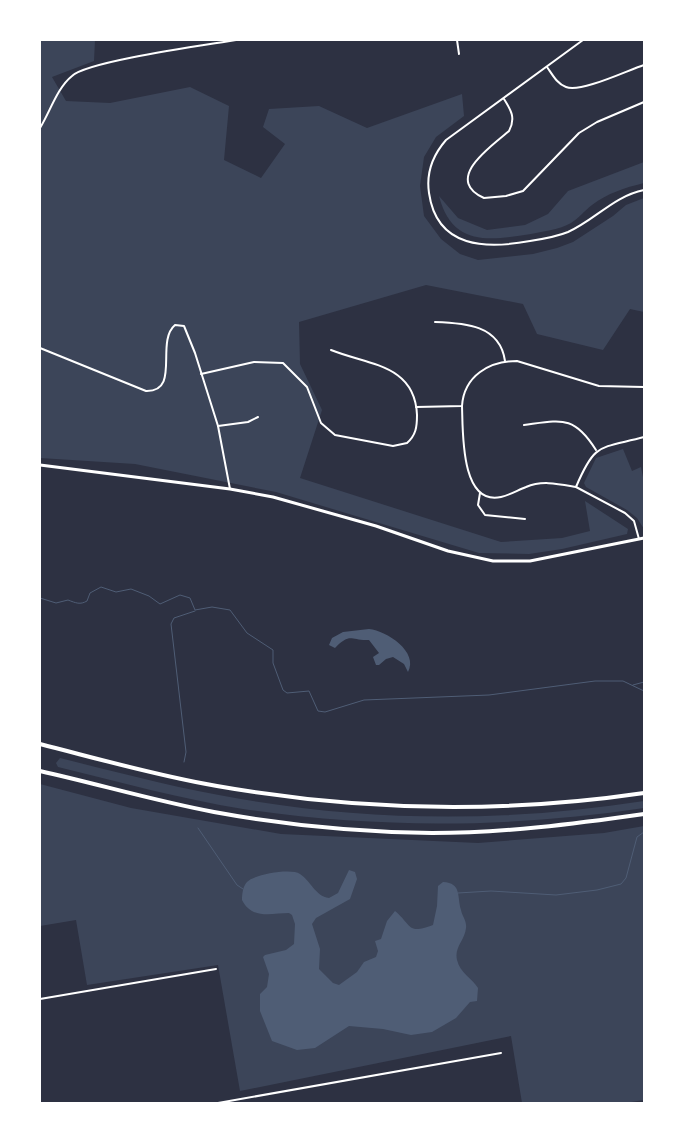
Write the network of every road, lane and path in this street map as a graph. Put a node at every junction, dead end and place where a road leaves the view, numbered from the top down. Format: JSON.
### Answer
{"nodes":[{"id":1,"x":236,"y":40,"type":"edge"},
{"id":2,"x":457,"y":40,"type":"edge"},
{"id":3,"x":583,"y":40,"type":"edge"},
{"id":4,"x":460,"y":54,"type":"dead end"},
{"id":5,"x":644,"y":64,"type":"edge"},
{"id":6,"x":547,"y":67,"type":"junction"},
{"id":7,"x":504,"y":99,"type":"junction"},
{"id":8,"x":644,"y":102,"type":"edge"},
{"id":9,"x":40,"y":128,"type":"edge"},
{"id":10,"x":644,"y":190,"type":"edge"},
{"id":11,"x":435,"y":322,"type":"dead end"},
{"id":12,"x":40,"y":348,"type":"edge"},
{"id":13,"x":331,"y":350,"type":"dead end"},
{"id":14,"x":505,"y":361,"type":"junction"},
{"id":15,"x":201,"y":374,"type":"junction"},
{"id":16,"x":644,"y":387,"type":"edge"},
{"id":17,"x":462,"y":406,"type":"junction"},
{"id":18,"x":416,"y":407,"type":"junction"},
{"id":19,"x":258,"y":417,"type":"dead end"},
{"id":20,"x":524,"y":425,"type":"dead end"},
{"id":21,"x":218,"y":426,"type":"junction"},
{"id":22,"x":644,"y":437,"type":"edge"},
{"id":23,"x":596,"y":450,"type":"junction"},
{"id":24,"x":40,"y":465,"type":"edge"},
{"id":25,"x":576,"y":487,"type":"junction"},
{"id":26,"x":230,"y":489,"type":"junction"},
{"id":27,"x":480,"y":493,"type":"junction"},
{"id":28,"x":525,"y":519,"type":"dead end"},
{"id":29,"x":644,"y":538,"type":"edge"},
{"id":30,"x":639,"y":539,"type":"junction"},
{"id":31,"x":40,"y":744,"type":"edge"},
{"id":32,"x":40,"y":771,"type":"edge"},
{"id":33,"x":644,"y":793,"type":"edge"},
{"id":34,"x":644,"y":814,"type":"edge"},
{"id":35,"x":216,"y":970,"type":"dead end"},
{"id":36,"x":40,"y":999,"type":"edge"},
{"id":37,"x":501,"y":1053,"type":"dead end"},
{"id":38,"x":218,"y":1103,"type":"edge"}],
"edges":[{"from":1,"to":9,"type":"street"},
{"from":2,"to":4,"type":"street"},
{"from":3,"to":6,"type":"street"},
{"from":5,"to":6,"type":"street"},
{"from":6,"to":7,"type":"street"},
{"from":7,"to":8,"type":"street"},
{"from":7,"to":10,"type":"street"},
{"from":11,"to":14,"type":"street"},
{"from":12,"to":15,"type":"street"},
{"from":13,"to":18,"type":"street"},
{"from":14,"to":16,"type":"street"},
{"from":14,"to":17,"type":"street"},
{"from":15,"to":18,"type":"street"},
{"from":15,"to":21,"type":"street"},
{"from":17,"to":18,"type":"street"},
{"from":17,"to":27,"type":"street"},
{"from":19,"to":21,"type":"street"},
{"from":20,"to":23,"type":"street"},
{"from":21,"to":26,"type":"street"},
{"from":22,"to":23,"type":"street"},
{"from":23,"to":25,"type":"street"},
{"from":24,"to":26,"type":"main road"},
{"from":25,"to":27,"type":"street"},
{"from":25,"to":30,"type":"street"},
{"from":26,"to":30,"type":"main road"},
{"from":27,"to":28,"type":"street"},
{"from":29,"to":30,"type":"main road"},
{"from":31,"to":33,"type":"highway"},
{"from":32,"to":34,"type":"highway"},
{"from":35,"to":36,"type":"street"},
{"from":37,"to":38,"type":"street"}]}
